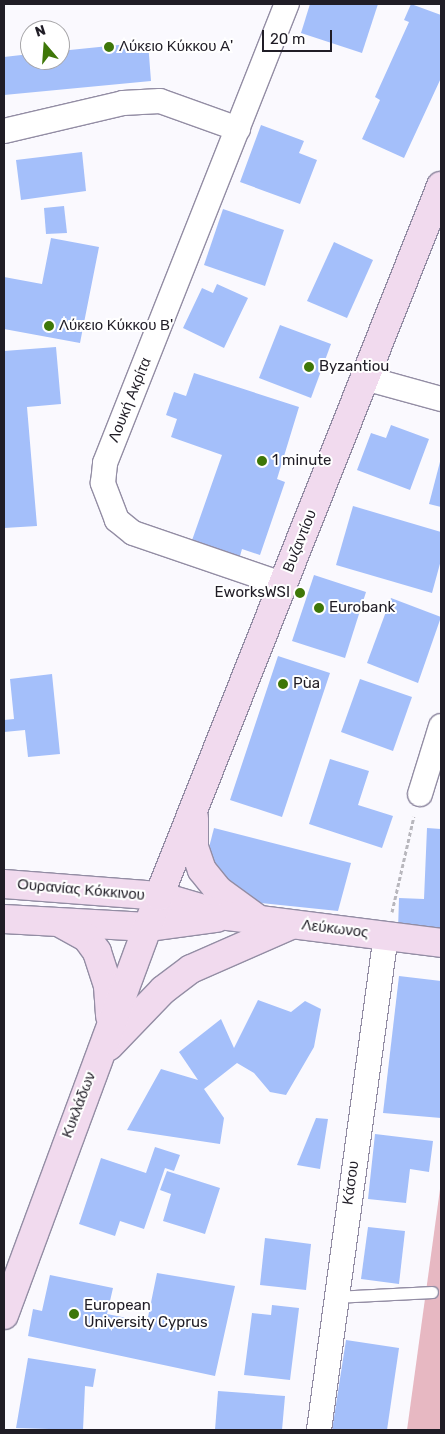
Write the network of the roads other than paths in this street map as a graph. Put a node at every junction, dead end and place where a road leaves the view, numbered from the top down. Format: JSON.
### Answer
{"nodes":[{"id":1,"x":287,"y":4,"type":"edge"},
{"id":2,"x":238,"y":129,"type":"junction"},
{"id":3,"x":4,"y":132,"type":"edge"},
{"id":4,"x":441,"y":186,"type":"edge"},
{"id":5,"x":365,"y":378,"type":"junction"},
{"id":6,"x":441,"y":399,"type":"edge"},
{"id":7,"x":282,"y":584,"type":"junction"},
{"id":8,"x":441,"y":726,"type":"edge"},
{"id":9,"x":420,"y":794,"type":"road end"},
{"id":10,"x":194,"y":807,"type":"junction"},
{"id":11,"x":4,"y":884,"type":"edge"},
{"id":12,"x":159,"y":896,"type":"junction"},
{"id":13,"x":228,"y":916,"type":"junction"},
{"id":14,"x":4,"y":919,"type":"edge"},
{"id":15,"x":260,"y":920,"type":"junction"},
{"id":16,"x":60,"y":923,"type":"junction"},
{"id":17,"x":295,"y":924,"type":"junction"},
{"id":18,"x":148,"y":927,"type":"junction"},
{"id":19,"x":386,"y":935,"type":"junction"},
{"id":20,"x":441,"y":943,"type":"edge"},
{"id":21,"x":111,"y":1023,"type":"junction"},
{"id":22,"x":96,"y":1062,"type":"junction"},
{"id":23,"x":432,"y":1292,"type":"dead end"},
{"id":24,"x":335,"y":1297,"type":"junction"},
{"id":25,"x":4,"y":1315,"type":"edge"},
{"id":26,"x":319,"y":1430,"type":"edge"}],
"edges":[{"from":1,"to":2,"type":"street","name":"Λουκή Ακρίτα"},
{"from":2,"to":3,"type":"street"},
{"from":2,"to":7,"type":"street","name":"Λουκή Ακρίτα"},
{"from":4,"to":5,"type":"main road","name":"Βυζαντίου"},
{"from":5,"to":6,"type":"street"},
{"from":5,"to":7,"type":"main road","name":"Βυζαντίου"},
{"from":7,"to":10,"type":"main road","name":"Βυζαντίου"},
{"from":8,"to":9,"type":"street"},
{"from":10,"to":12,"type":"main road","name":"Βυζαντίου"},
{"from":10,"to":15,"type":"main road"},
{"from":11,"to":12,"type":"main road","name":"Ουρανίας Κόκκινου"},
{"from":12,"to":13,"type":"main road","name":"Λεύκωνος"},
{"from":12,"to":18,"type":"main road","name":"Κυκλάδων"},
{"from":13,"to":15,"type":"main road","name":"Λεύκωνος"},
{"from":13,"to":18,"type":"main road","name":"Λεύκωνος"},
{"from":14,"to":16,"type":"main road","name":"Ουρανίας Κόκκινου"},
{"from":15,"to":17,"type":"main road","name":"Λεύκωνος"},
{"from":16,"to":18,"type":"main road","name":"Ουρανίας Κόκκινου"},
{"from":16,"to":21,"type":"main road"},
{"from":17,"to":19,"type":"main road","name":"Λεύκωνος"},
{"from":17,"to":22,"type":"main road"},
{"from":18,"to":21,"type":"main road","name":"Κυκλάδων"},
{"from":19,"to":20,"type":"main road","name":"Λεύκωνος"},
{"from":19,"to":24,"type":"street","name":"Κάσου"},
{"from":21,"to":22,"type":"main road","name":"Κυκλάδων"},
{"from":22,"to":25,"type":"main road","name":"Κυκλάδων"},
{"from":23,"to":24,"type":"lane"},
{"from":24,"to":26,"type":"street","name":"Κάσου"}]}
